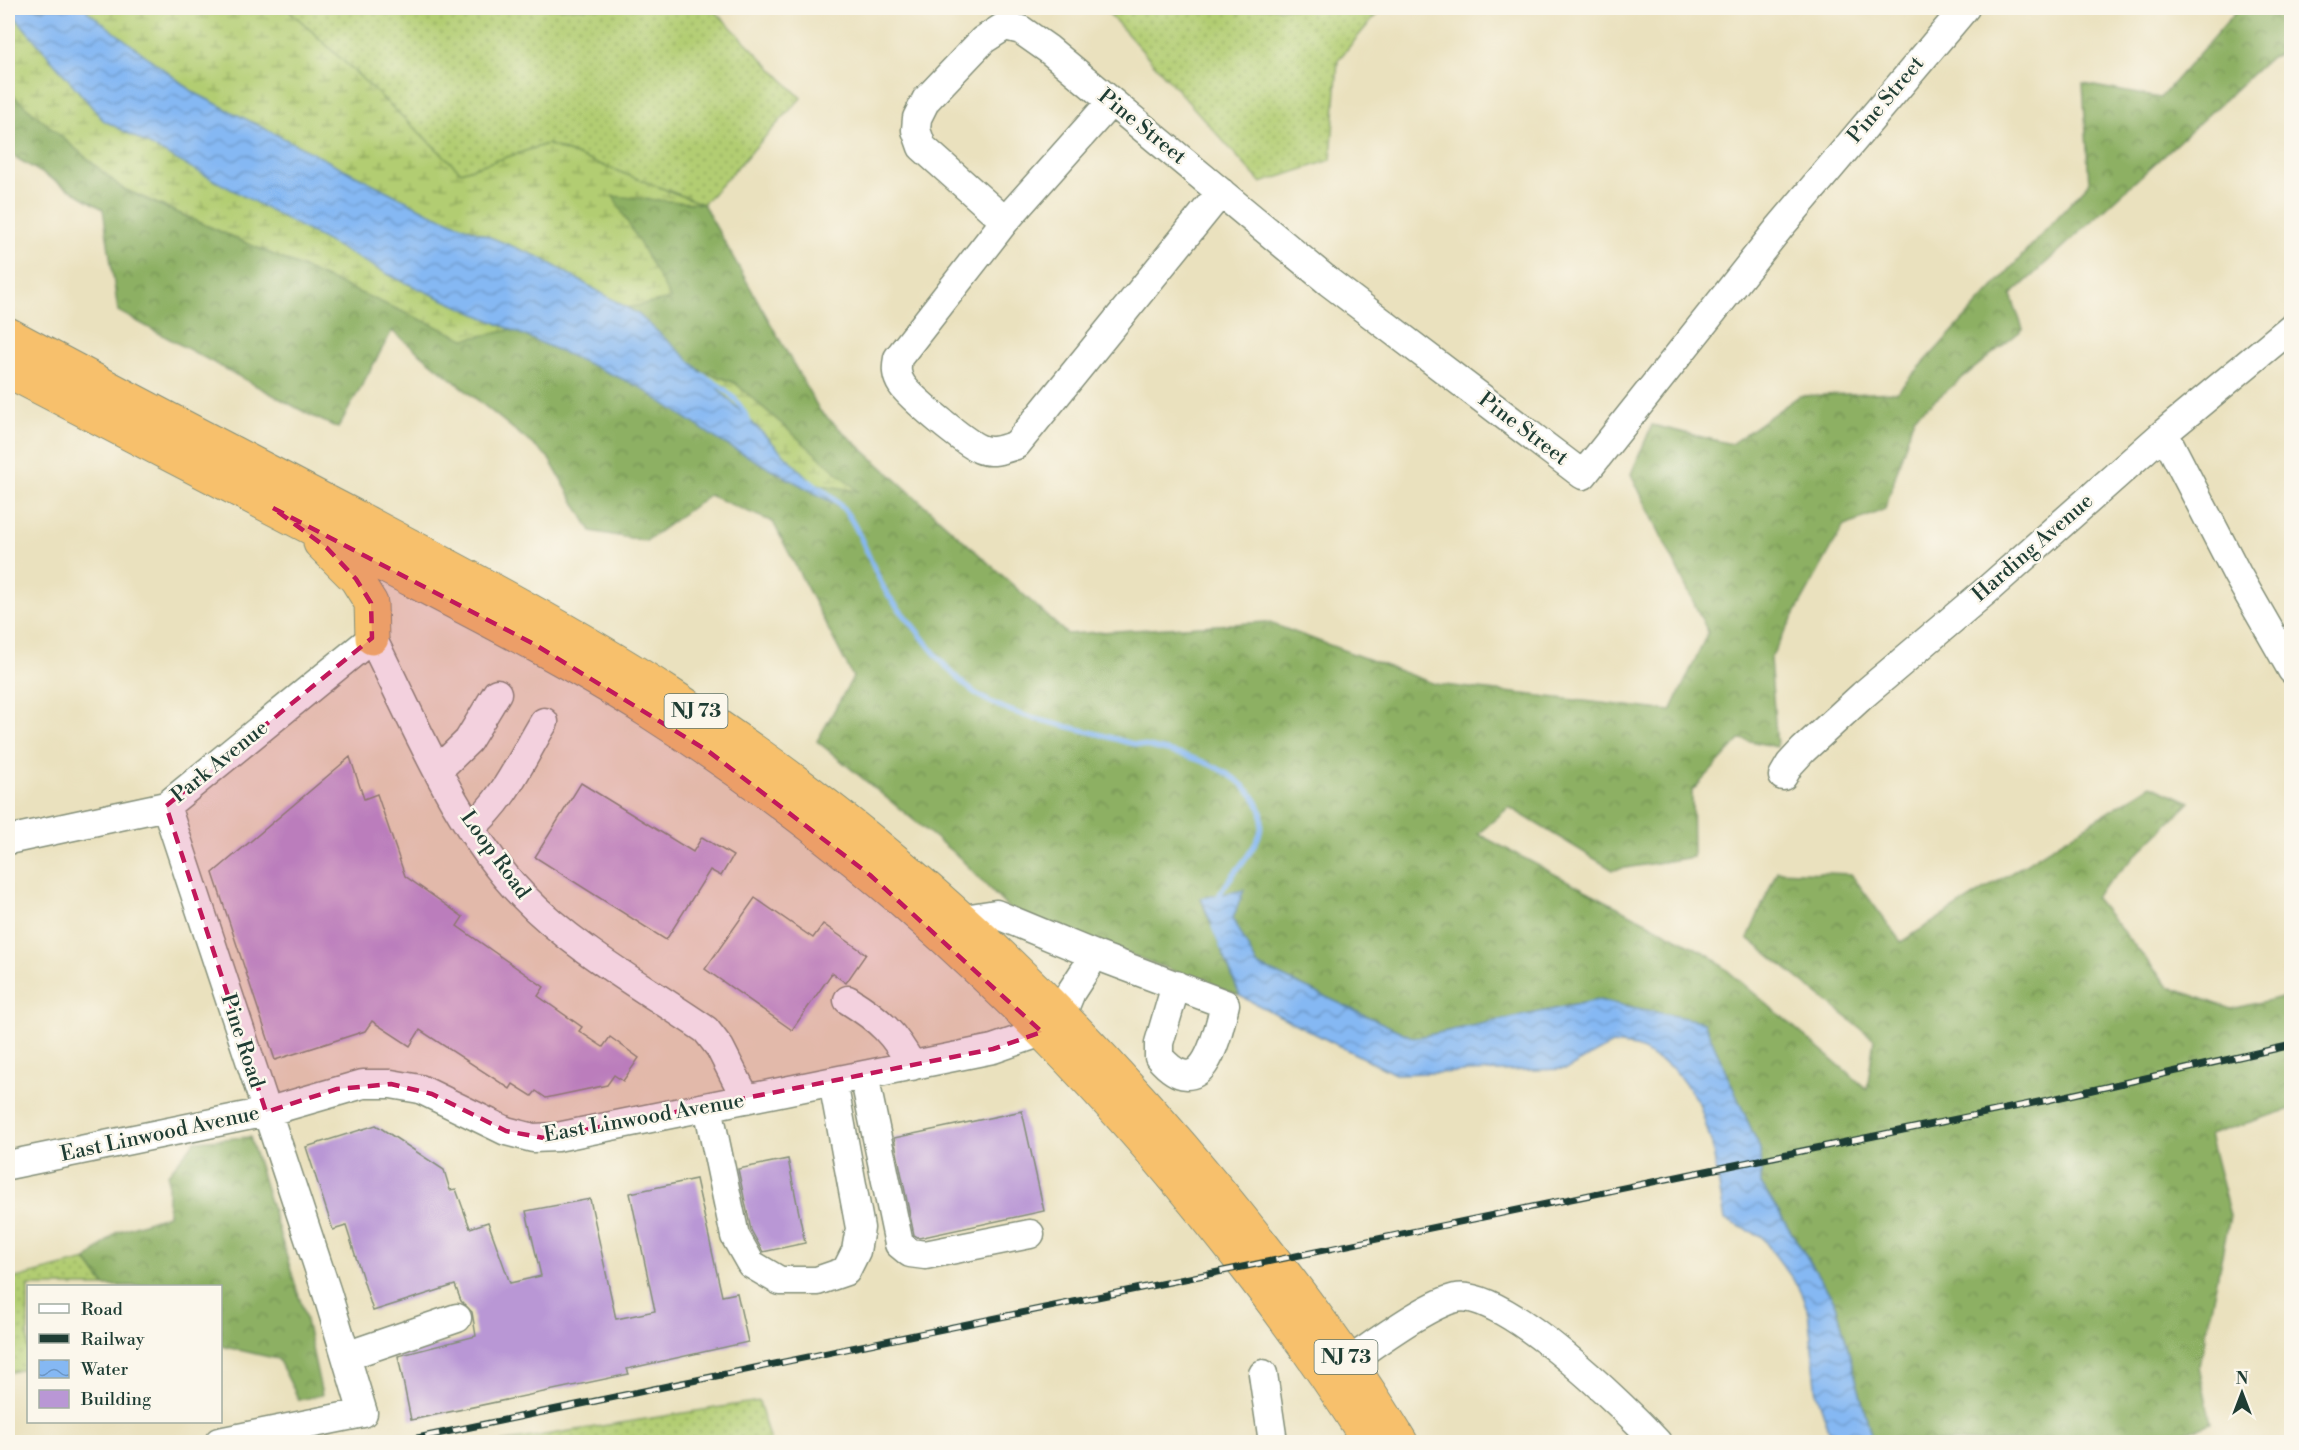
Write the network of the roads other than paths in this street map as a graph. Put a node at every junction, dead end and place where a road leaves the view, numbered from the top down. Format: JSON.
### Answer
{"nodes":[{"id":1,"x":1965,"y":8,"type":"edge"},
{"id":2,"x":1110,"y":103,"type":"junction"},
{"id":3,"x":1221,"y":192,"type":"junction"},
{"id":4,"x":1005,"y":220,"type":"junction"},
{"id":5,"x":2292,"y":327,"type":"edge"},
{"id":6,"x":8,"y":334,"type":"edge"},
{"id":7,"x":8,"y":371,"type":"edge"},
{"id":8,"x":2164,"y":433,"type":"junction"},
{"id":9,"x":273,"y":508,"type":"junction"},
{"id":10,"x":372,"y":638,"type":"junction"},
{"id":11,"x":2292,"y":670,"type":"edge"},
{"id":12,"x":497,"y":693,"type":"dead end"},
{"id":13,"x":544,"y":722,"type":"dead end"},
{"id":14,"x":438,"y":770,"type":"junction"},
{"id":15,"x":1783,"y":776,"type":"dead end"},
{"id":16,"x":166,"y":806,"type":"junction"},
{"id":17,"x":471,"y":826,"type":"junction"},
{"id":18,"x":8,"y":840,"type":"edge"},
{"id":19,"x":964,"y":919,"type":"junction"},
{"id":20,"x":1095,"y":955,"type":"junction"},
{"id":21,"x":1176,"y":985,"type":"dead end"},
{"id":22,"x":848,"y":1000,"type":"dead end"},
{"id":23,"x":1052,"y":1023,"type":"junction"},
{"id":24,"x":912,"y":1066,"type":"junction"},
{"id":25,"x":864,"y":1076,"type":"junction"},
{"id":26,"x":833,"y":1082,"type":"junction"},
{"id":27,"x":746,"y":1100,"type":"junction"},
{"id":28,"x":708,"y":1107,"type":"junction"},
{"id":29,"x":266,"y":1112,"type":"junction"},
{"id":30,"x":8,"y":1165,"type":"edge"},
{"id":31,"x":1030,"y":1234,"type":"dead end"},
{"id":32,"x":457,"y":1318,"type":"dead end"},
{"id":33,"x":346,"y":1356,"type":"junction"},
{"id":34,"x":1349,"y":1361,"type":"junction"},
{"id":35,"x":1263,"y":1374,"type":"dead end"},
{"id":36,"x":219,"y":1443,"type":"edge"},
{"id":37,"x":1273,"y":1443,"type":"edge"},
{"id":38,"x":1369,"y":1443,"type":"edge"},
{"id":39,"x":1401,"y":1443,"type":"edge"},
{"id":40,"x":1657,"y":1443,"type":"edge"}],
"edges":[{"from":1,"to":3,"type":"street","name":"Pine Street"},
{"from":2,"to":3,"type":"street","name":"Pine Street"},
{"from":2,"to":4,"type":"street"},
{"from":2,"to":4,"type":"street","name":"Pine Street"},
{"from":3,"to":4,"type":"street"},
{"from":5,"to":8,"type":"street","name":"Harding Avenue"},
{"from":6,"to":19,"type":"highway","number":"NJ 73"},
{"from":7,"to":9,"type":"highway","number":"NJ 73"},
{"from":8,"to":11,"type":"street"},
{"from":8,"to":15,"type":"street","name":"Harding Avenue"},
{"from":9,"to":10,"type":"highway"},
{"from":9,"to":23,"type":"highway","number":"NJ 73"},
{"from":10,"to":14,"type":"street","name":"Loop Road"},
{"from":10,"to":16,"type":"street","name":"Park Avenue"},
{"from":12,"to":14,"type":"street"},
{"from":13,"to":17,"type":"street"},
{"from":14,"to":17,"type":"street","name":"Loop Road"},
{"from":16,"to":18,"type":"street","name":"Park Avenue"},
{"from":16,"to":29,"type":"street","name":"Pine Road"},
{"from":17,"to":27,"type":"street","name":"Loop Road"},
{"from":19,"to":20,"type":"street"},
{"from":19,"to":23,"type":"highway","number":"NJ 73"},
{"from":20,"to":21,"type":"street"},
{"from":20,"to":23,"type":"street"},
{"from":22,"to":24,"type":"street"},
{"from":23,"to":24,"type":"street","name":"East Linwood Avenue"},
{"from":23,"to":34,"type":"highway","number":"NJ 73"},
{"from":23,"to":38,"type":"highway","number":"NJ 73"},
{"from":24,"to":25,"type":"street","name":"East Linwood Avenue"},
{"from":25,"to":26,"type":"street","name":"East Linwood Avenue"},
{"from":25,"to":31,"type":"street"},
{"from":26,"to":27,"type":"street","name":"East Linwood Avenue"},
{"from":26,"to":28,"type":"street"},
{"from":27,"to":28,"type":"street","name":"East Linwood Avenue"},
{"from":28,"to":29,"type":"street","name":"East Linwood Avenue"},
{"from":29,"to":30,"type":"street","name":"East Linwood Avenue"},
{"from":29,"to":33,"type":"street","name":"Pine Road"},
{"from":32,"to":33,"type":"street"},
{"from":33,"to":36,"type":"street","name":"Pine Road"},
{"from":34,"to":39,"type":"highway","number":"NJ 73"},
{"from":34,"to":40,"type":"street"},
{"from":35,"to":37,"type":"street"}]}
